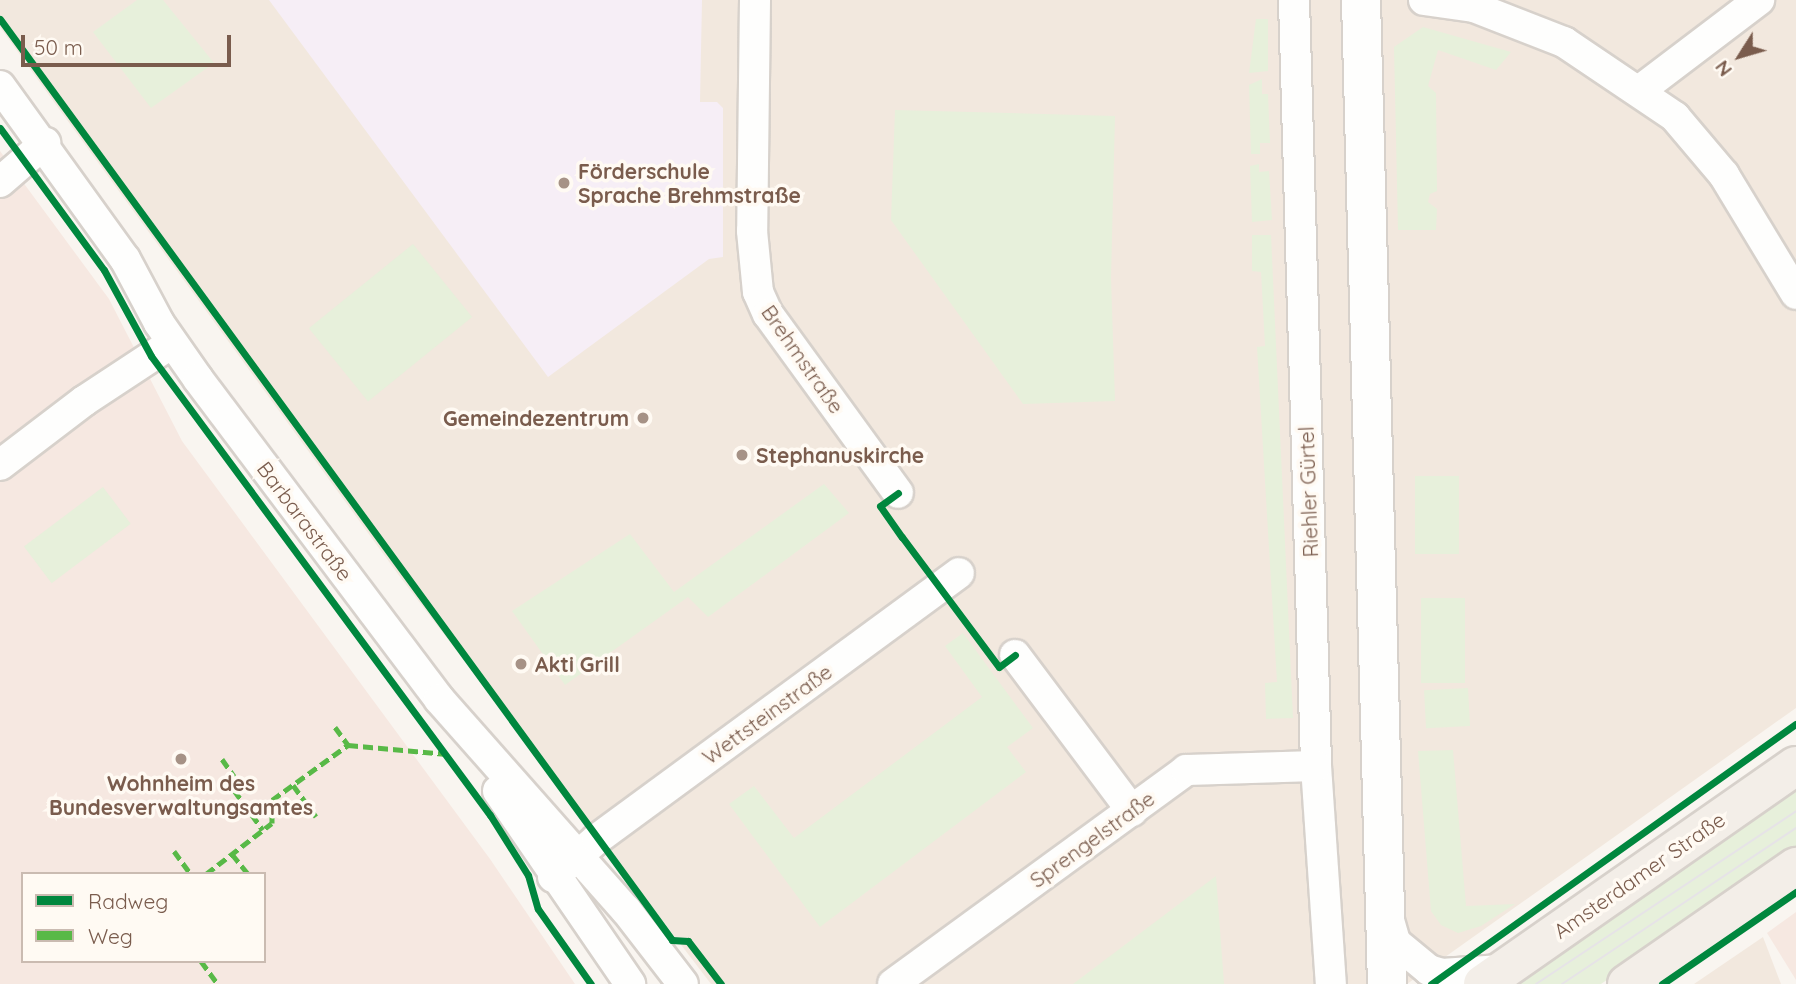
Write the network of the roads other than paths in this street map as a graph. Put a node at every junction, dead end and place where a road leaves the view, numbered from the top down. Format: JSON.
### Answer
{"nodes":[{"id":1,"x":755,"y":0,"type":"edge"},
{"id":2,"x":1294,"y":0,"type":"edge"},
{"id":3,"x":1361,"y":0,"type":"edge"},
{"id":4,"x":1423,"y":0,"type":"edge"},
{"id":5,"x":1759,"y":0,"type":"edge"},
{"id":6,"x":0,"y":86,"type":"edge"},
{"id":7,"x":1639,"y":91,"type":"junction"},
{"id":8,"x":45,"y":143,"type":"junction"},
{"id":9,"x":0,"y":182,"type":"edge"},
{"id":10,"x":1796,"y":294,"type":"edge"},
{"id":11,"x":172,"y":343,"type":"junction"},
{"id":12,"x":0,"y":465,"type":"edge"},
{"id":13,"x":898,"y":493,"type":"dead end"},
{"id":14,"x":959,"y":573,"type":"dead end"},
{"id":15,"x":1015,"y":655,"type":"dead end"},
{"id":16,"x":439,"y":699,"type":"junction"},
{"id":17,"x":1316,"y":766,"type":"junction"},
{"id":18,"x":1796,"y":766,"type":"edge"},
{"id":19,"x":1132,"y":811,"type":"junction"},
{"id":20,"x":575,"y":857,"type":"junction"},
{"id":21,"x":1796,"y":867,"type":"edge"},
{"id":22,"x":553,"y":877,"type":"junction"},
{"id":23,"x":1388,"y":917,"type":"junction"},
{"id":24,"x":1492,"y":977,"type":"edge"},
{"id":25,"x":630,"y":984,"type":"edge"},
{"id":26,"x":682,"y":984,"type":"edge"},
{"id":27,"x":893,"y":984,"type":"edge"},
{"id":28,"x":1331,"y":984,"type":"edge"},
{"id":29,"x":1387,"y":984,"type":"edge"},
{"id":30,"x":1627,"y":984,"type":"edge"}],
"edges":[{"from":1,"to":13,"type":"street","name":"Brehmstraße"},
{"from":2,"to":17,"type":"street","name":"Riehler Gürtel"},
{"from":3,"to":23,"type":"street"},
{"from":4,"to":7,"type":"street"},
{"from":5,"to":7,"type":"street"},
{"from":6,"to":8,"type":"street","name":"Barbarastraße"},
{"from":7,"to":10,"type":"street"},
{"from":8,"to":9,"type":"street"},
{"from":8,"to":11,"type":"street","name":"Barbarastraße"},
{"from":11,"to":12,"type":"street"},
{"from":11,"to":16,"type":"street","name":"Barbarastraße"},
{"from":14,"to":20,"type":"street","name":"Wettsteinstraße"},
{"from":15,"to":19,"type":"street"},
{"from":16,"to":20,"type":"street","name":"Barbarastraße"},
{"from":16,"to":22,"type":"street","name":"Barbarastraße"},
{"from":17,"to":19,"type":"street","name":"Sprengelstraße"},
{"from":17,"to":28,"type":"street","name":"Riehler Gürtel"},
{"from":18,"to":24,"type":"main road","name":"Amsterdamer Straße"},
{"from":19,"to":27,"type":"street","name":"Sprengelstraße"},
{"from":20,"to":22,"type":"street"},
{"from":20,"to":26,"type":"street","name":"Barbarastraße"},
{"from":21,"to":30,"type":"main road"},
{"from":22,"to":25,"type":"street","name":"Barbarastraße"},
{"from":23,"to":24,"type":"street"},
{"from":23,"to":29,"type":"street"}]}
